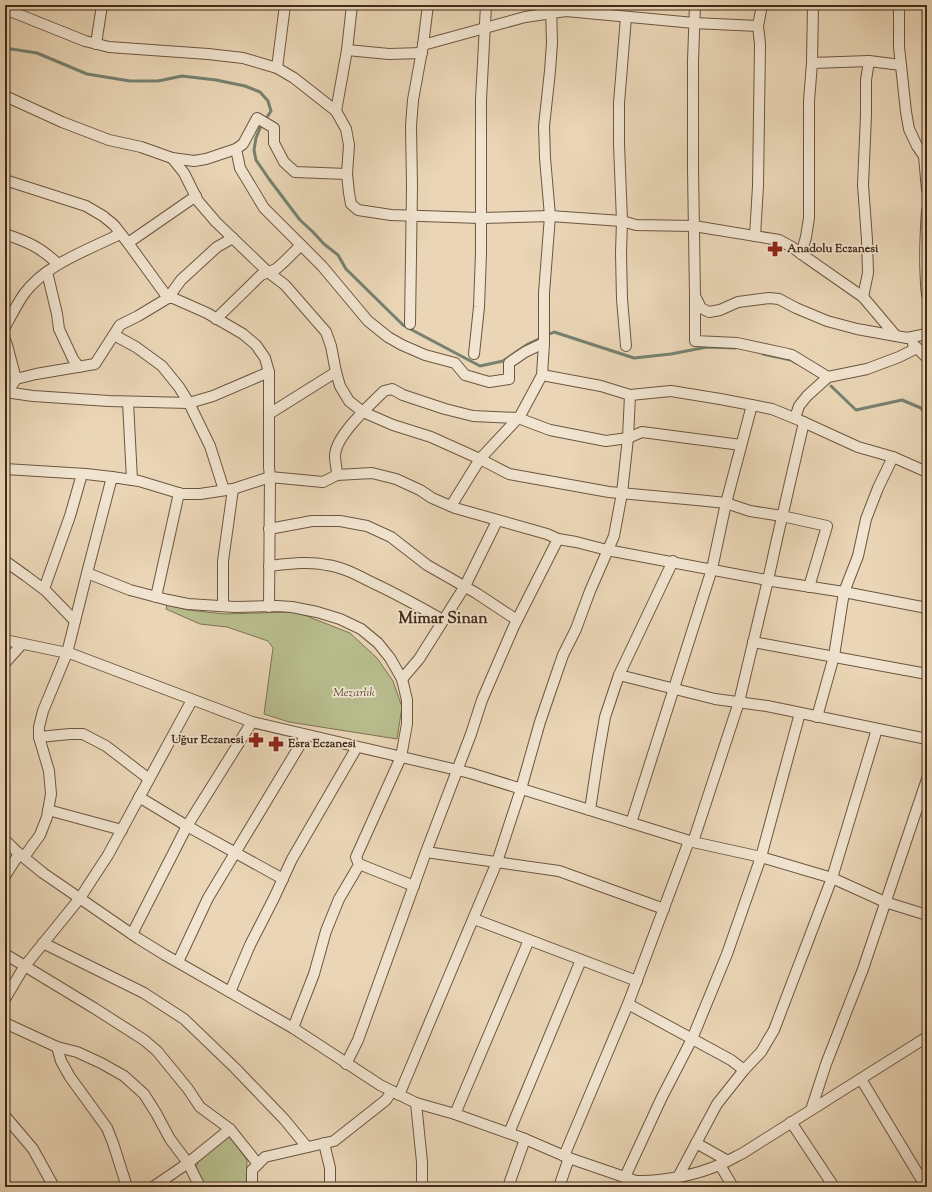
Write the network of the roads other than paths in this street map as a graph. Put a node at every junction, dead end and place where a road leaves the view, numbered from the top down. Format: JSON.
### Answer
{"nodes":[{"id":1,"x":102,"y":5,"type":"edge"},
{"id":2,"x":285,"y":5,"type":"edge"},
{"id":3,"x":352,"y":5,"type":"edge"},
{"id":4,"x":428,"y":5,"type":"edge"},
{"id":5,"x":486,"y":5,"type":"edge"},
{"id":6,"x":695,"y":5,"type":"edge"},
{"id":7,"x":762,"y":5,"type":"edge"},
{"id":8,"x":813,"y":5,"type":"edge"},
{"id":9,"x":899,"y":5,"type":"edge"},
{"id":10,"x":5,"y":9,"type":"edge"},
{"id":11,"x":551,"y":9,"type":"edge"},
{"id":12,"x":626,"y":17,"type":"junction"},
{"id":13,"x":694,"y":23,"type":"junction"},
{"id":14,"x":758,"y":26,"type":"junction"},
{"id":15,"x":484,"y":28,"type":"junction"},
{"id":16,"x":96,"y":44,"type":"junction"},
{"id":17,"x":422,"y":49,"type":"junction"},
{"id":18,"x":346,"y":50,"type":"junction"},
{"id":19,"x":869,"y":61,"type":"junction"},
{"id":20,"x":812,"y":63,"type":"junction"},
{"id":21,"x":901,"y":65,"type":"junction"},
{"id":22,"x":277,"y":68,"type":"junction"},
{"id":23,"x":5,"y":96,"type":"edge"},
{"id":24,"x":336,"y":112,"type":"junction"},
{"id":25,"x":236,"y":149,"type":"junction"},
{"id":26,"x":172,"y":158,"type":"junction"},
{"id":27,"x":347,"y":174,"type":"junction"},
{"id":28,"x":5,"y":180,"type":"edge"},
{"id":29,"x":927,"y":190,"type":"edge"},
{"id":30,"x":196,"y":196,"type":"junction"},
{"id":31,"x":927,"y":211,"type":"edge"},
{"id":32,"x":411,"y":216,"type":"junction"},
{"id":33,"x":550,"y":216,"type":"junction"},
{"id":34,"x":481,"y":218,"type":"junction"},
{"id":35,"x":622,"y":221,"type":"junction"},
{"id":36,"x":694,"y":226,"type":"junction"},
{"id":37,"x":5,"y":234,"type":"edge"},
{"id":38,"x":120,"y":234,"type":"junction"},
{"id":39,"x":755,"y":236,"type":"junction"},
{"id":40,"x":233,"y":238,"type":"junction"},
{"id":41,"x":128,"y":243,"type":"junction"},
{"id":42,"x":301,"y":245,"type":"junction"},
{"id":43,"x":801,"y":254,"type":"junction"},
{"id":44,"x":58,"y":264,"type":"junction"},
{"id":45,"x":47,"y":272,"type":"junction"},
{"id":46,"x":268,"y":272,"type":"junction"},
{"id":47,"x":927,"y":295,"type":"edge"},
{"id":48,"x":695,"y":296,"type":"junction"},
{"id":49,"x":863,"y":297,"type":"junction"},
{"id":50,"x":168,"y":298,"type":"junction"},
{"id":51,"x":216,"y":318,"type":"junction"},
{"id":52,"x":410,"y":324,"type":"dead end"},
{"id":53,"x":5,"y":327,"type":"edge"},
{"id":54,"x":927,"y":332,"type":"edge"},
{"id":55,"x":114,"y":336,"type":"junction"},
{"id":56,"x":896,"y":336,"type":"junction"},
{"id":57,"x":907,"y":338,"type":"junction"},
{"id":58,"x":5,"y":340,"type":"edge"},
{"id":59,"x":544,"y":343,"type":"junction"},
{"id":60,"x":626,"y":346,"type":"dead end"},
{"id":61,"x":917,"y":348,"type":"junction"},
{"id":62,"x":474,"y":354,"type":"dead end"},
{"id":63,"x":927,"y":358,"type":"edge"},
{"id":64,"x":79,"y":367,"type":"junction"},
{"id":65,"x":269,"y":372,"type":"junction"},
{"id":66,"x":336,"y":372,"type":"junction"},
{"id":67,"x":542,"y":376,"type":"junction"},
{"id":68,"x":828,"y":378,"type":"junction"},
{"id":69,"x":16,"y":379,"type":"junction"},
{"id":70,"x":6,"y":393,"type":"edge"},
{"id":71,"x":630,"y":395,"type":"junction"},
{"id":72,"x":128,"y":402,"type":"junction"},
{"id":73,"x":189,"y":403,"type":"junction"},
{"id":74,"x":752,"y":405,"type":"junction"},
{"id":75,"x":364,"y":412,"type":"junction"},
{"id":76,"x":269,"y":414,"type":"junction"},
{"id":77,"x":518,"y":418,"type":"junction"},
{"id":78,"x":800,"y":420,"type":"junction"},
{"id":79,"x":628,"y":438,"type":"junction"},
{"id":80,"x":741,"y":445,"type":"junction"},
{"id":81,"x":893,"y":457,"type":"junction"},
{"id":82,"x":480,"y":459,"type":"junction"},
{"id":83,"x":5,"y":469,"type":"edge"},
{"id":84,"x":927,"y":472,"type":"edge"},
{"id":85,"x":82,"y":474,"type":"junction"},
{"id":86,"x":338,"y":475,"type":"junction"},
{"id":87,"x":112,"y":477,"type":"junction"},
{"id":88,"x":270,"y":477,"type":"junction"},
{"id":89,"x":132,"y":480,"type":"junction"},
{"id":90,"x":228,"y":490,"type":"junction"},
{"id":91,"x":179,"y":493,"type":"junction"},
{"id":92,"x":622,"y":493,"type":"junction"},
{"id":93,"x":726,"y":503,"type":"junction"},
{"id":94,"x":451,"y":506,"type":"junction"},
{"id":95,"x":782,"y":516,"type":"junction"},
{"id":96,"x":497,"y":521,"type":"junction"},
{"id":97,"x":269,"y":529,"type":"junction"},
{"id":98,"x":558,"y":539,"type":"junction"},
{"id":99,"x":608,"y":550,"type":"junction"},
{"id":100,"x":5,"y":561,"type":"edge"},
{"id":101,"x":673,"y":561,"type":"junction"},
{"id":102,"x":269,"y":566,"type":"junction"},
{"id":103,"x":712,"y":569,"type":"junction"},
{"id":104,"x":87,"y":572,"type":"junction"},
{"id":105,"x":768,"y":580,"type":"junction"},
{"id":106,"x":465,"y":586,"type":"junction"},
{"id":107,"x":809,"y":587,"type":"junction"},
{"id":108,"x":44,"y":589,"type":"junction"},
{"id":109,"x":844,"y":592,"type":"junction"},
{"id":110,"x":156,"y":597,"type":"junction"},
{"id":111,"x":223,"y":606,"type":"junction"},
{"id":112,"x":268,"y":606,"type":"junction"},
{"id":113,"x":927,"y":608,"type":"edge"},
{"id":114,"x":443,"y":620,"type":"junction"},
{"id":115,"x":517,"y":620,"type":"junction"},
{"id":116,"x":75,"y":621,"type":"junction"},
{"id":117,"x":5,"y":640,"type":"edge"},
{"id":118,"x":754,"y":642,"type":"junction"},
{"id":119,"x":22,"y":644,"type":"junction"},
{"id":120,"x":67,"y":653,"type":"junction"},
{"id":121,"x":834,"y":656,"type":"junction"},
{"id":122,"x":5,"y":663,"type":"edge"},
{"id":123,"x":927,"y":674,"type":"edge"},
{"id":124,"x":619,"y":676,"type":"junction"},
{"id":125,"x":402,"y":679,"type":"junction"},
{"id":126,"x":674,"y":689,"type":"junction"},
{"id":127,"x":192,"y":700,"type":"junction"},
{"id":128,"x":739,"y":702,"type":"junction"},
{"id":129,"x":800,"y":713,"type":"junction"},
{"id":130,"x":818,"y":717,"type":"junction"},
{"id":131,"x":252,"y":722,"type":"junction"},
{"id":132,"x":878,"y":729,"type":"junction"},
{"id":133,"x":306,"y":735,"type":"junction"},
{"id":134,"x":39,"y":737,"type":"junction"},
{"id":135,"x":927,"y":739,"type":"edge"},
{"id":136,"x":357,"y":747,"type":"junction"},
{"id":137,"x":401,"y":757,"type":"junction"},
{"id":138,"x":457,"y":770,"type":"junction"},
{"id":139,"x":149,"y":779,"type":"junction"},
{"id":140,"x":927,"y":779,"type":"edge"},
{"id":141,"x":521,"y":788,"type":"junction"},
{"id":142,"x":139,"y":797,"type":"junction"},
{"id":143,"x":48,"y":810,"type":"junction"},
{"id":144,"x":590,"y":810,"type":"junction"},
{"id":145,"x":631,"y":823,"type":"junction"},
{"id":146,"x":187,"y":826,"type":"junction"},
{"id":147,"x":122,"y":830,"type":"junction"},
{"id":148,"x":5,"y":840,"type":"edge"},
{"id":149,"x":691,"y":842,"type":"junction"},
{"id":150,"x":235,"y":852,"type":"junction"},
{"id":151,"x":426,"y":852,"type":"junction"},
{"id":152,"x":22,"y":856,"type":"junction"},
{"id":153,"x":761,"y":857,"type":"junction"},
{"id":154,"x":497,"y":862,"type":"junction"},
{"id":155,"x":359,"y":864,"type":"junction"},
{"id":156,"x":5,"y":876,"type":"edge"},
{"id":157,"x":832,"y":878,"type":"junction"},
{"id":158,"x":283,"y":879,"type":"junction"},
{"id":159,"x":414,"y":886,"type":"junction"},
{"id":160,"x":80,"y":898,"type":"junction"},
{"id":161,"x":885,"y":902,"type":"junction"},
{"id":162,"x":664,"y":909,"type":"junction"},
{"id":163,"x":927,"y":915,"type":"edge"},
{"id":164,"x":474,"y":920,"type":"junction"},
{"id":165,"x":132,"y":934,"type":"junction"},
{"id":166,"x":529,"y":940,"type":"junction"},
{"id":167,"x":44,"y":943,"type":"junction"},
{"id":168,"x":5,"y":954,"type":"edge"},
{"id":169,"x":581,"y":960,"type":"junction"},
{"id":170,"x":178,"y":962,"type":"junction"},
{"id":171,"x":24,"y":967,"type":"junction"},
{"id":172,"x":637,"y":981,"type":"junction"},
{"id":173,"x":230,"y":992,"type":"junction"},
{"id":174,"x":5,"y":999,"type":"edge"},
{"id":175,"x":628,"y":1004,"type":"junction"},
{"id":176,"x":5,"y":1023,"type":"edge"},
{"id":177,"x":293,"y":1028,"type":"junction"},
{"id":178,"x":927,"y":1037,"type":"edge"},
{"id":179,"x":692,"y":1039,"type":"junction"},
{"id":180,"x":57,"y":1047,"type":"junction"},
{"id":181,"x":346,"y":1064,"type":"junction"},
{"id":182,"x":744,"y":1070,"type":"junction"},
{"id":183,"x":861,"y":1079,"type":"junction"},
{"id":184,"x":396,"y":1093,"type":"junction"},
{"id":185,"x":416,"y":1103,"type":"junction"},
{"id":186,"x":811,"y":1110,"type":"junction"},
{"id":187,"x":455,"y":1114,"type":"junction"},
{"id":188,"x":5,"y":1116,"type":"edge"},
{"id":189,"x":791,"y":1122,"type":"junction"},
{"id":190,"x":230,"y":1129,"type":"junction"},
{"id":191,"x":509,"y":1133,"type":"junction"},
{"id":192,"x":525,"y":1139,"type":"junction"},
{"id":193,"x":324,"y":1143,"type":"junction"},
{"id":194,"x":696,"y":1143,"type":"junction"},
{"id":195,"x":307,"y":1147,"type":"junction"},
{"id":196,"x":566,"y":1157,"type":"junction"},
{"id":197,"x":188,"y":1163,"type":"junction"},
{"id":198,"x":724,"y":1163,"type":"junction"},
{"id":199,"x":258,"y":1164,"type":"junction"},
{"id":200,"x":625,"y":1177,"type":"junction"},
{"id":201,"x":678,"y":1177,"type":"junction"},
{"id":202,"x":54,"y":1187,"type":"edge"},
{"id":203,"x":127,"y":1187,"type":"edge"},
{"id":204,"x":153,"y":1187,"type":"edge"},
{"id":205,"x":200,"y":1187,"type":"edge"},
{"id":206,"x":252,"y":1187,"type":"edge"},
{"id":207,"x":330,"y":1187,"type":"edge"},
{"id":208,"x":422,"y":1187,"type":"edge"},
{"id":209,"x":508,"y":1187,"type":"edge"},
{"id":210,"x":559,"y":1187,"type":"edge"},
{"id":211,"x":733,"y":1187,"type":"edge"},
{"id":212,"x":834,"y":1187,"type":"edge"},
{"id":213,"x":926,"y":1187,"type":"edge"}],
"edges":[{"from":1,"to":16,"type":"street"},
{"from":2,"to":22,"type":"street"},
{"from":3,"to":18,"type":"street"},
{"from":4,"to":17,"type":"street"},
{"from":5,"to":15,"type":"street"},
{"from":6,"to":13,"type":"street"},
{"from":7,"to":14,"type":"street"},
{"from":8,"to":20,"type":"street"},
{"from":9,"to":21,"type":"street"},
{"from":10,"to":16,"type":"street"},
{"from":11,"to":12,"type":"street"},
{"from":11,"to":15,"type":"street"},
{"from":11,"to":33,"type":"street"},
{"from":12,"to":13,"type":"street"},
{"from":12,"to":35,"type":"street"},
{"from":13,"to":14,"type":"street"},
{"from":13,"to":36,"type":"street"},
{"from":14,"to":39,"type":"street"},
{"from":15,"to":17,"type":"street"},
{"from":15,"to":34,"type":"street"},
{"from":16,"to":22,"type":"street"},
{"from":17,"to":18,"type":"street"},
{"from":17,"to":32,"type":"street"},
{"from":18,"to":24,"type":"street"},
{"from":19,"to":20,"type":"street"},
{"from":19,"to":21,"type":"street"},
{"from":19,"to":49,"type":"street"},
{"from":20,"to":43,"type":"street"},
{"from":21,"to":29,"type":"street"},
{"from":22,"to":24,"type":"street"},
{"from":23,"to":26,"type":"street"},
{"from":24,"to":27,"type":"street"},
{"from":25,"to":26,"type":"street"},
{"from":25,"to":27,"type":"street"},
{"from":25,"to":42,"type":"street"},
{"from":26,"to":30,"type":"street"},
{"from":27,"to":32,"type":"street"},
{"from":28,"to":38,"type":"street"},
{"from":30,"to":40,"type":"street"},
{"from":30,"to":41,"type":"street"},
{"from":31,"to":47,"type":"street"},
{"from":32,"to":34,"type":"street"},
{"from":32,"to":52,"type":"street"},
{"from":33,"to":34,"type":"street"},
{"from":33,"to":35,"type":"street"},
{"from":33,"to":59,"type":"street"},
{"from":34,"to":62,"type":"street"},
{"from":35,"to":36,"type":"street"},
{"from":35,"to":60,"type":"street"},
{"from":36,"to":39,"type":"street"},
{"from":36,"to":48,"type":"street"},
{"from":37,"to":44,"type":"street"},
{"from":38,"to":41,"type":"street"},
{"from":38,"to":44,"type":"street"},
{"from":39,"to":43,"type":"street"},
{"from":40,"to":46,"type":"street"},
{"from":40,"to":50,"type":"street"},
{"from":41,"to":50,"type":"street"},
{"from":42,"to":46,"type":"street"},
{"from":42,"to":59,"type":"street"},
{"from":43,"to":49,"type":"street"},
{"from":44,"to":45,"type":"street"},
{"from":45,"to":53,"type":"street"},
{"from":45,"to":64,"type":"street"},
{"from":46,"to":51,"type":"street"},
{"from":46,"to":66,"type":"street"},
{"from":48,"to":56,"type":"street"},
{"from":48,"to":68,"type":"street"},
{"from":49,"to":56,"type":"street"},
{"from":50,"to":51,"type":"street"},
{"from":50,"to":55,"type":"street"},
{"from":51,"to":65,"type":"street"},
{"from":54,"to":57,"type":"street"},
{"from":55,"to":64,"type":"street"},
{"from":55,"to":73,"type":"street"},
{"from":56,"to":57,"type":"street"},
{"from":57,"to":61,"type":"street"},
{"from":58,"to":69,"type":"street"},
{"from":59,"to":67,"type":"street"},
{"from":61,"to":63,"type":"street"},
{"from":61,"to":68,"type":"street"},
{"from":64,"to":69,"type":"street"},
{"from":65,"to":73,"type":"street"},
{"from":65,"to":76,"type":"street"},
{"from":66,"to":75,"type":"street"},
{"from":66,"to":76,"type":"street"},
{"from":67,"to":71,"type":"street"},
{"from":67,"to":77,"type":"street"},
{"from":68,"to":78,"type":"street"},
{"from":69,"to":70,"type":"street"},
{"from":70,"to":72,"type":"street"},
{"from":71,"to":74,"type":"street"},
{"from":71,"to":79,"type":"street"},
{"from":72,"to":73,"type":"street"},
{"from":72,"to":89,"type":"street"},
{"from":73,"to":90,"type":"street"},
{"from":74,"to":78,"type":"street"},
{"from":74,"to":80,"type":"street"},
{"from":75,"to":77,"type":"street"},
{"from":75,"to":82,"type":"street"},
{"from":75,"to":86,"type":"street"},
{"from":76,"to":88,"type":"street"},
{"from":77,"to":79,"type":"street"},
{"from":77,"to":82,"type":"street"},
{"from":78,"to":81,"type":"street"},
{"from":78,"to":95,"type":"street"},
{"from":79,"to":80,"type":"street"},
{"from":79,"to":92,"type":"street"},
{"from":80,"to":93,"type":"street"},
{"from":81,"to":84,"type":"street"},
{"from":81,"to":109,"type":"street"},
{"from":82,"to":92,"type":"street"},
{"from":82,"to":94,"type":"street"},
{"from":83,"to":85,"type":"street"},
{"from":85,"to":87,"type":"street"},
{"from":85,"to":108,"type":"street"},
{"from":86,"to":88,"type":"street"},
{"from":86,"to":94,"type":"street"},
{"from":87,"to":89,"type":"street"},
{"from":87,"to":104,"type":"street"},
{"from":88,"to":90,"type":"street"},
{"from":88,"to":97,"type":"street"},
{"from":89,"to":91,"type":"street"},
{"from":90,"to":91,"type":"street"},
{"from":90,"to":111,"type":"street"},
{"from":91,"to":110,"type":"street"},
{"from":92,"to":93,"type":"street"},
{"from":92,"to":99,"type":"street"},
{"from":93,"to":95,"type":"street"},
{"from":93,"to":103,"type":"street"},
{"from":94,"to":96,"type":"street"},
{"from":95,"to":105,"type":"street"},
{"from":95,"to":107,"type":"street"},
{"from":96,"to":98,"type":"street"},
{"from":96,"to":106,"type":"street"},
{"from":97,"to":102,"type":"street"},
{"from":97,"to":106,"type":"street"},
{"from":98,"to":99,"type":"street"},
{"from":98,"to":115,"type":"street"},
{"from":99,"to":101,"type":"street"},
{"from":99,"to":141,"type":"street"},
{"from":100,"to":108,"type":"street"},
{"from":101,"to":103,"type":"street"},
{"from":101,"to":124,"type":"street"},
{"from":102,"to":112,"type":"street"},
{"from":102,"to":114,"type":"street"},
{"from":103,"to":105,"type":"street"},
{"from":103,"to":126,"type":"street"},
{"from":104,"to":110,"type":"street"},
{"from":104,"to":116,"type":"street"},
{"from":105,"to":107,"type":"street"},
{"from":105,"to":118,"type":"street"},
{"from":106,"to":114,"type":"street"},
{"from":106,"to":115,"type":"street"},
{"from":107,"to":109,"type":"street"},
{"from":108,"to":116,"type":"street"},
{"from":109,"to":113,"type":"street"},
{"from":109,"to":121,"type":"street"},
{"from":110,"to":111,"type":"street"},
{"from":111,"to":112,"type":"street"},
{"from":112,"to":125,"type":"street"},
{"from":114,"to":125,"type":"street"},
{"from":115,"to":138,"type":"street"},
{"from":116,"to":120,"type":"street"},
{"from":117,"to":119,"type":"street"},
{"from":118,"to":121,"type":"street"},
{"from":118,"to":128,"type":"street"},
{"from":119,"to":120,"type":"street"},
{"from":119,"to":122,"type":"street"},
{"from":120,"to":127,"type":"street"},
{"from":120,"to":134,"type":"street"},
{"from":121,"to":123,"type":"street"},
{"from":121,"to":130,"type":"street"},
{"from":124,"to":126,"type":"street"},
{"from":124,"to":144,"type":"street"},
{"from":125,"to":137,"type":"street"},
{"from":126,"to":128,"type":"street"},
{"from":126,"to":145,"type":"street"},
{"from":127,"to":131,"type":"street"},
{"from":127,"to":139,"type":"street"},
{"from":128,"to":129,"type":"street"},
{"from":128,"to":149,"type":"street"},
{"from":129,"to":130,"type":"street"},
{"from":129,"to":153,"type":"street"},
{"from":130,"to":132,"type":"street"},
{"from":131,"to":133,"type":"street"},
{"from":131,"to":146,"type":"street"},
{"from":132,"to":135,"type":"street"},
{"from":132,"to":157,"type":"street"},
{"from":133,"to":136,"type":"street"},
{"from":133,"to":150,"type":"street"},
{"from":134,"to":139,"type":"street"},
{"from":134,"to":143,"type":"street"},
{"from":136,"to":137,"type":"street"},
{"from":136,"to":158,"type":"street"},
{"from":137,"to":138,"type":"street"},
{"from":137,"to":155,"type":"street"},
{"from":138,"to":141,"type":"street"},
{"from":138,"to":151,"type":"street"},
{"from":139,"to":142,"type":"street"},
{"from":140,"to":161,"type":"street"},
{"from":141,"to":144,"type":"street"},
{"from":141,"to":154,"type":"street"},
{"from":142,"to":146,"type":"street"},
{"from":142,"to":147,"type":"street"},
{"from":143,"to":147,"type":"street"},
{"from":143,"to":152,"type":"street"},
{"from":144,"to":145,"type":"street"},
{"from":145,"to":149,"type":"street"},
{"from":146,"to":150,"type":"street"},
{"from":146,"to":165,"type":"street"},
{"from":147,"to":160,"type":"street"},
{"from":148,"to":152,"type":"street"},
{"from":149,"to":153,"type":"street"},
{"from":149,"to":162,"type":"street"},
{"from":150,"to":158,"type":"street"},
{"from":150,"to":170,"type":"street"},
{"from":151,"to":154,"type":"street"},
{"from":151,"to":159,"type":"street"},
{"from":152,"to":156,"type":"street"},
{"from":152,"to":160,"type":"street"},
{"from":153,"to":157,"type":"street"},
{"from":153,"to":179,"type":"street"},
{"from":154,"to":162,"type":"street"},
{"from":154,"to":164,"type":"street"},
{"from":155,"to":159,"type":"street"},
{"from":155,"to":177,"type":"street"},
{"from":157,"to":161,"type":"street"},
{"from":157,"to":182,"type":"street"},
{"from":158,"to":173,"type":"street"},
{"from":159,"to":181,"type":"street"},
{"from":160,"to":165,"type":"street"},
{"from":160,"to":167,"type":"street"},
{"from":161,"to":163,"type":"street"},
{"from":161,"to":186,"type":"street"},
{"from":162,"to":172,"type":"street"},
{"from":164,"to":166,"type":"street"},
{"from":164,"to":184,"type":"street"},
{"from":165,"to":170,"type":"street"},
{"from":166,"to":169,"type":"street"},
{"from":166,"to":187,"type":"street"},
{"from":167,"to":171,"type":"street"},
{"from":167,"to":195,"type":"street"},
{"from":168,"to":171,"type":"street"},
{"from":169,"to":172,"type":"street"},
{"from":169,"to":191,"type":"street"},
{"from":170,"to":173,"type":"street"},
{"from":171,"to":174,"type":"street"},
{"from":171,"to":190,"type":"street"},
{"from":172,"to":175,"type":"street"},
{"from":173,"to":177,"type":"street"},
{"from":175,"to":179,"type":"street"},
{"from":175,"to":196,"type":"street"},
{"from":176,"to":180,"type":"street"},
{"from":177,"to":181,"type":"street"},
{"from":178,"to":183,"type":"street"},
{"from":179,"to":182,"type":"street"},
{"from":179,"to":200,"type":"street"},
{"from":180,"to":197,"type":"street"},
{"from":180,"to":203,"type":"street"},
{"from":181,"to":184,"type":"street"},
{"from":182,"to":194,"type":"street"},
{"from":183,"to":186,"type":"street"},
{"from":183,"to":213,"type":"street"},
{"from":184,"to":185,"type":"street"},
{"from":184,"to":193,"type":"street"},
{"from":185,"to":187,"type":"street"},
{"from":185,"to":208,"type":"street"},
{"from":186,"to":189,"type":"street"},
{"from":187,"to":191,"type":"street"},
{"from":188,"to":202,"type":"street"},
{"from":189,"to":198,"type":"street"},
{"from":189,"to":212,"type":"street"},
{"from":190,"to":197,"type":"street"},
{"from":190,"to":199,"type":"street"},
{"from":191,"to":192,"type":"street"},
{"from":192,"to":196,"type":"street"},
{"from":192,"to":209,"type":"street"},
{"from":193,"to":195,"type":"street"},
{"from":193,"to":207,"type":"street"},
{"from":194,"to":198,"type":"street"},
{"from":194,"to":201,"type":"street"},
{"from":195,"to":199,"type":"street"},
{"from":196,"to":200,"type":"street"},
{"from":196,"to":210,"type":"street"},
{"from":197,"to":204,"type":"street"},
{"from":197,"to":205,"type":"street"},
{"from":198,"to":201,"type":"street"},
{"from":198,"to":211,"type":"street"},
{"from":199,"to":206,"type":"street"},
{"from":200,"to":201,"type":"street"}]}
